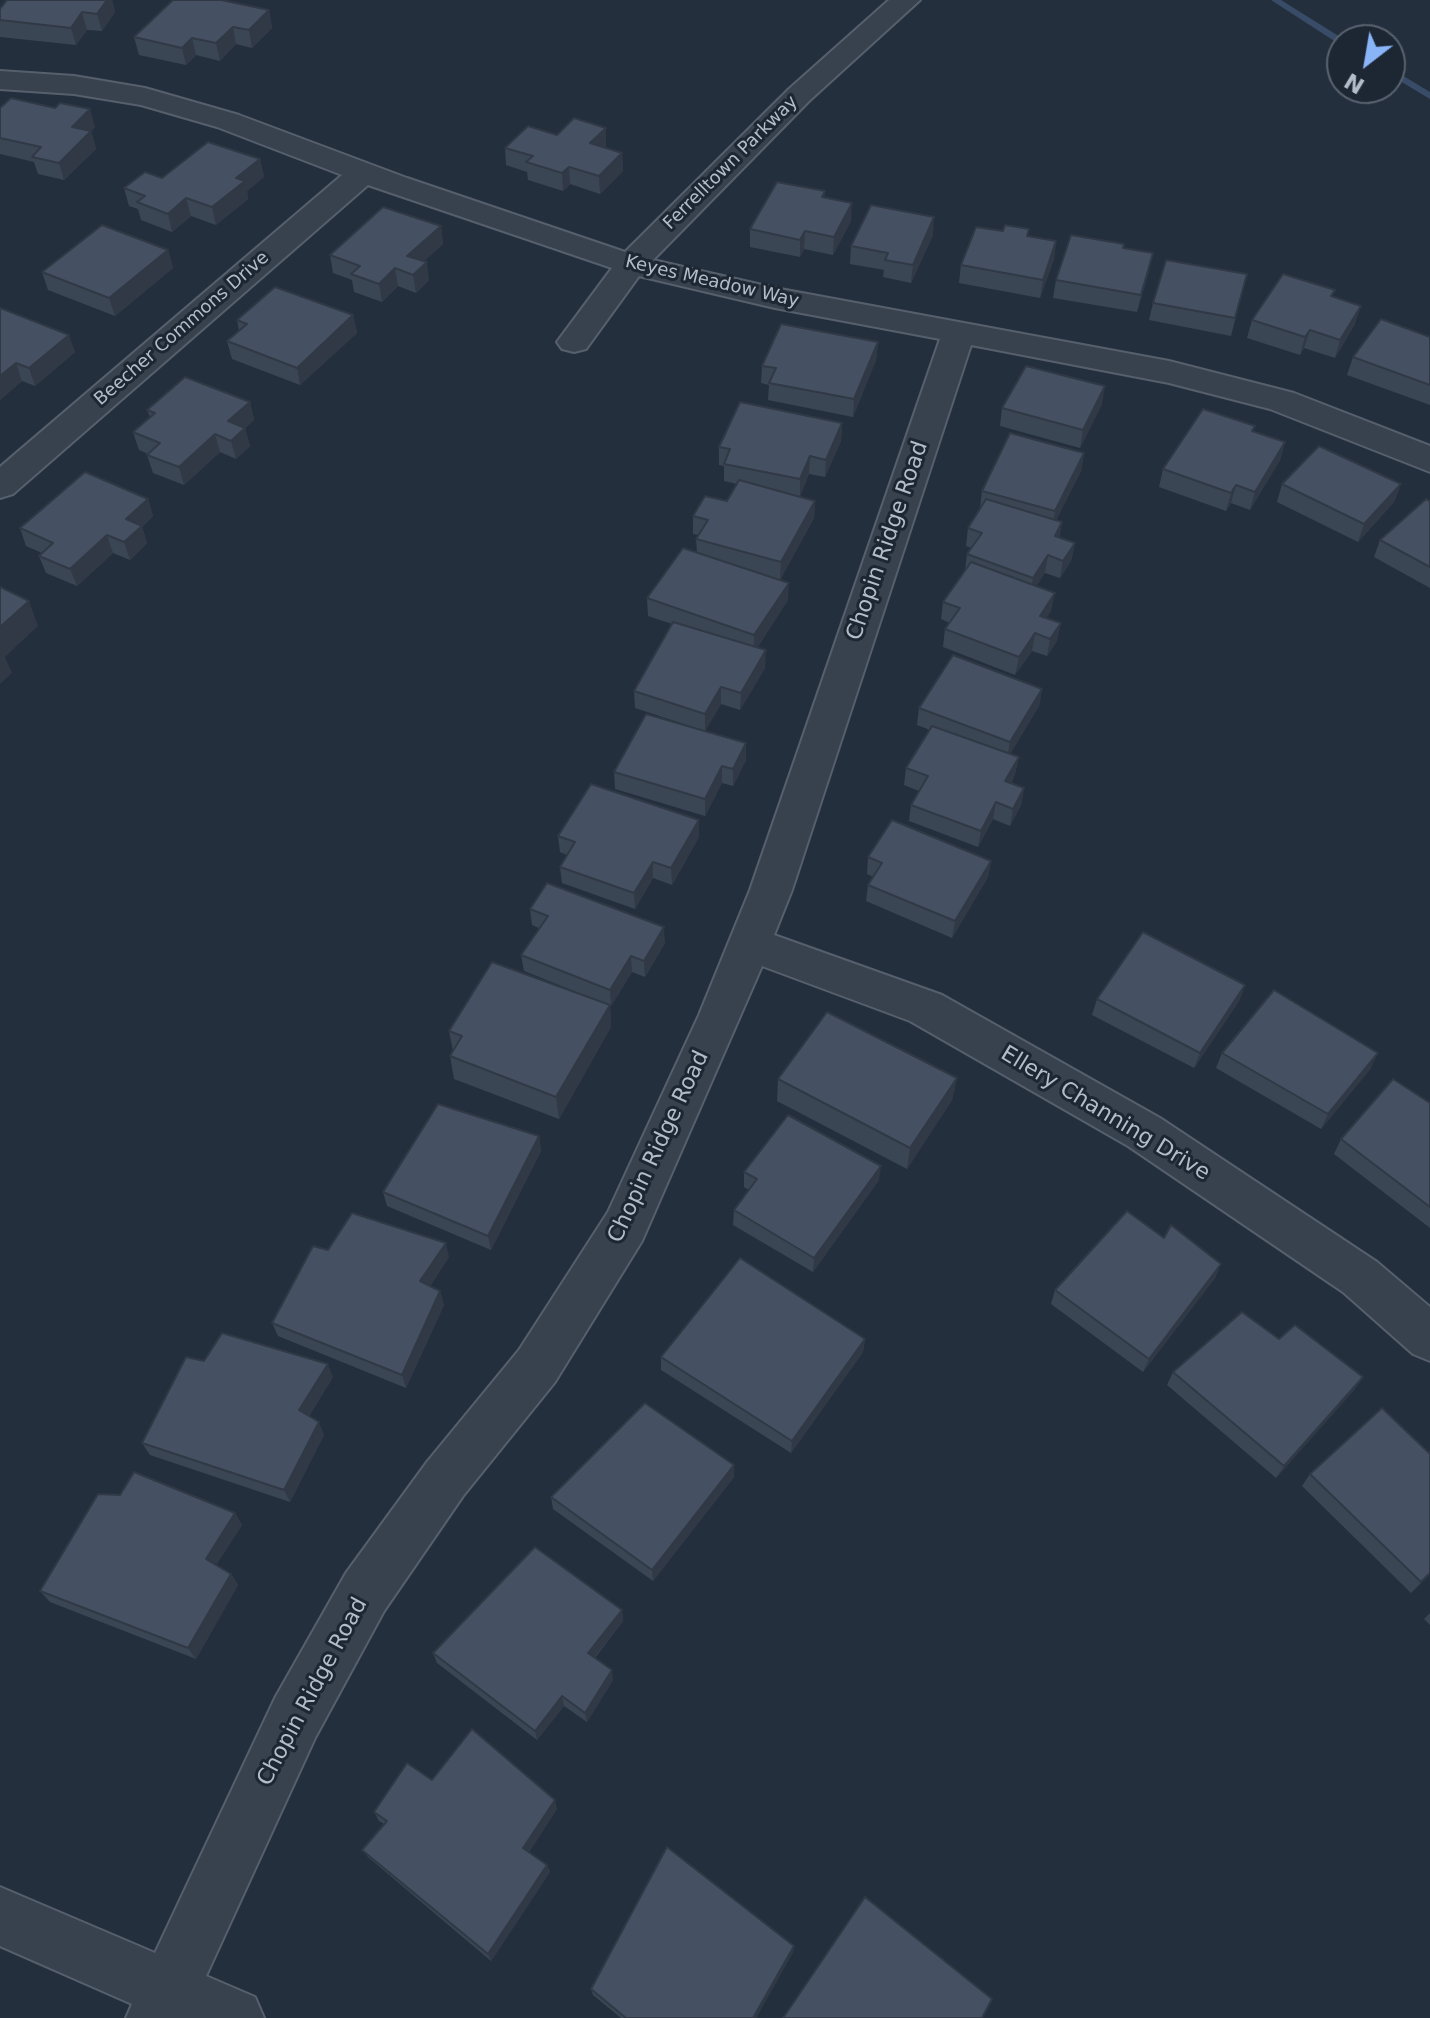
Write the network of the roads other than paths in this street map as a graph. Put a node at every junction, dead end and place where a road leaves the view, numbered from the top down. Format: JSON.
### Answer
{"nodes":[{"id":1,"x":906,"y":0,"type":"edge"},
{"id":2,"x":0,"y":80,"type":"edge"},
{"id":3,"x":363,"y":173,"type":"junction"},
{"id":4,"x":631,"y":264,"type":"junction"},
{"id":5,"x":958,"y":334,"type":"junction"},
{"id":6,"x":574,"y":342,"type":"dead end"},
{"id":7,"x":1430,"y":460,"type":"edge"},
{"id":8,"x":0,"y":486,"type":"edge"},
{"id":9,"x":750,"y":944,"type":"junction"},
{"id":10,"x":1430,"y":1338,"type":"edge"},
{"id":11,"x":0,"y":1916,"type":"edge"},
{"id":12,"x":163,"y":2003,"type":"edge"},
{"id":13,"x":234,"y":2018,"type":"edge"}],
"edges":[{"from":1,"to":4,"type":"street","name":"Ferrelltown Parkway"},
{"from":2,"to":3,"type":"street","name":"Keyes Meadow Way"},
{"from":3,"to":4,"type":"street","name":"Keyes Meadow Way"},
{"from":3,"to":8,"type":"street","name":"Beecher Commons Drive"},
{"from":4,"to":5,"type":"street","name":"Keyes Meadow Way"},
{"from":4,"to":6,"type":"street","name":"Ferrelltown Parkway"},
{"from":5,"to":7,"type":"street","name":"Keyes Meadow Way"},
{"from":5,"to":9,"type":"street","name":"Chopin Ridge Road"},
{"from":9,"to":10,"type":"street","name":"Ellery Channing Drive"},
{"from":9,"to":12,"type":"street","name":"Chopin Ridge Road"},
{"from":11,"to":12,"type":"street"},
{"from":12,"to":13,"type":"street"}]}
